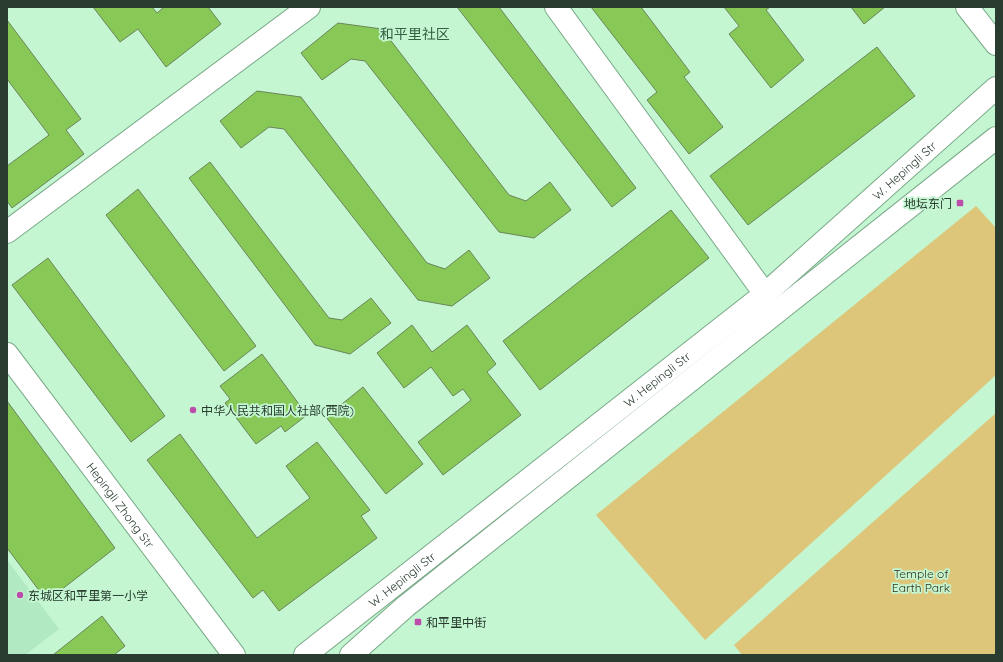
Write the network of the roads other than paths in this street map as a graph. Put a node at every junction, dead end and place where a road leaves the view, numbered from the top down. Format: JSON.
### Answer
{"nodes":[{"id":1,"x":309,"y":7,"type":"edge"},
{"id":2,"x":556,"y":7,"type":"edge"},
{"id":3,"x":967,"y":7,"type":"edge"},
{"id":4,"x":996,"y":44,"type":"edge"},
{"id":5,"x":996,"y":88,"type":"edge"},
{"id":6,"x":996,"y":138,"type":"edge"},
{"id":7,"x":7,"y":232,"type":"edge"},
{"id":8,"x":765,"y":294,"type":"junction"},
{"id":9,"x":7,"y":354,"type":"edge"},
{"id":10,"x":234,"y":655,"type":"edge"},
{"id":11,"x":305,"y":655,"type":"edge"},
{"id":12,"x":351,"y":655,"type":"edge"}],
"edges":[{"from":1,"to":7,"type":"main road"},
{"from":2,"to":8,"type":"main road"},
{"from":3,"to":4,"type":"main road"},
{"from":5,"to":8,"type":"main road","name":"W. Hepingli Str"},
{"from":6,"to":12,"type":"main road","name":"W. Hepingli Str"},
{"from":8,"to":11,"type":"main road","name":"W. Hepingli Str"},
{"from":9,"to":10,"type":"main road","name":"Hepingli Zhong Str"}]}
